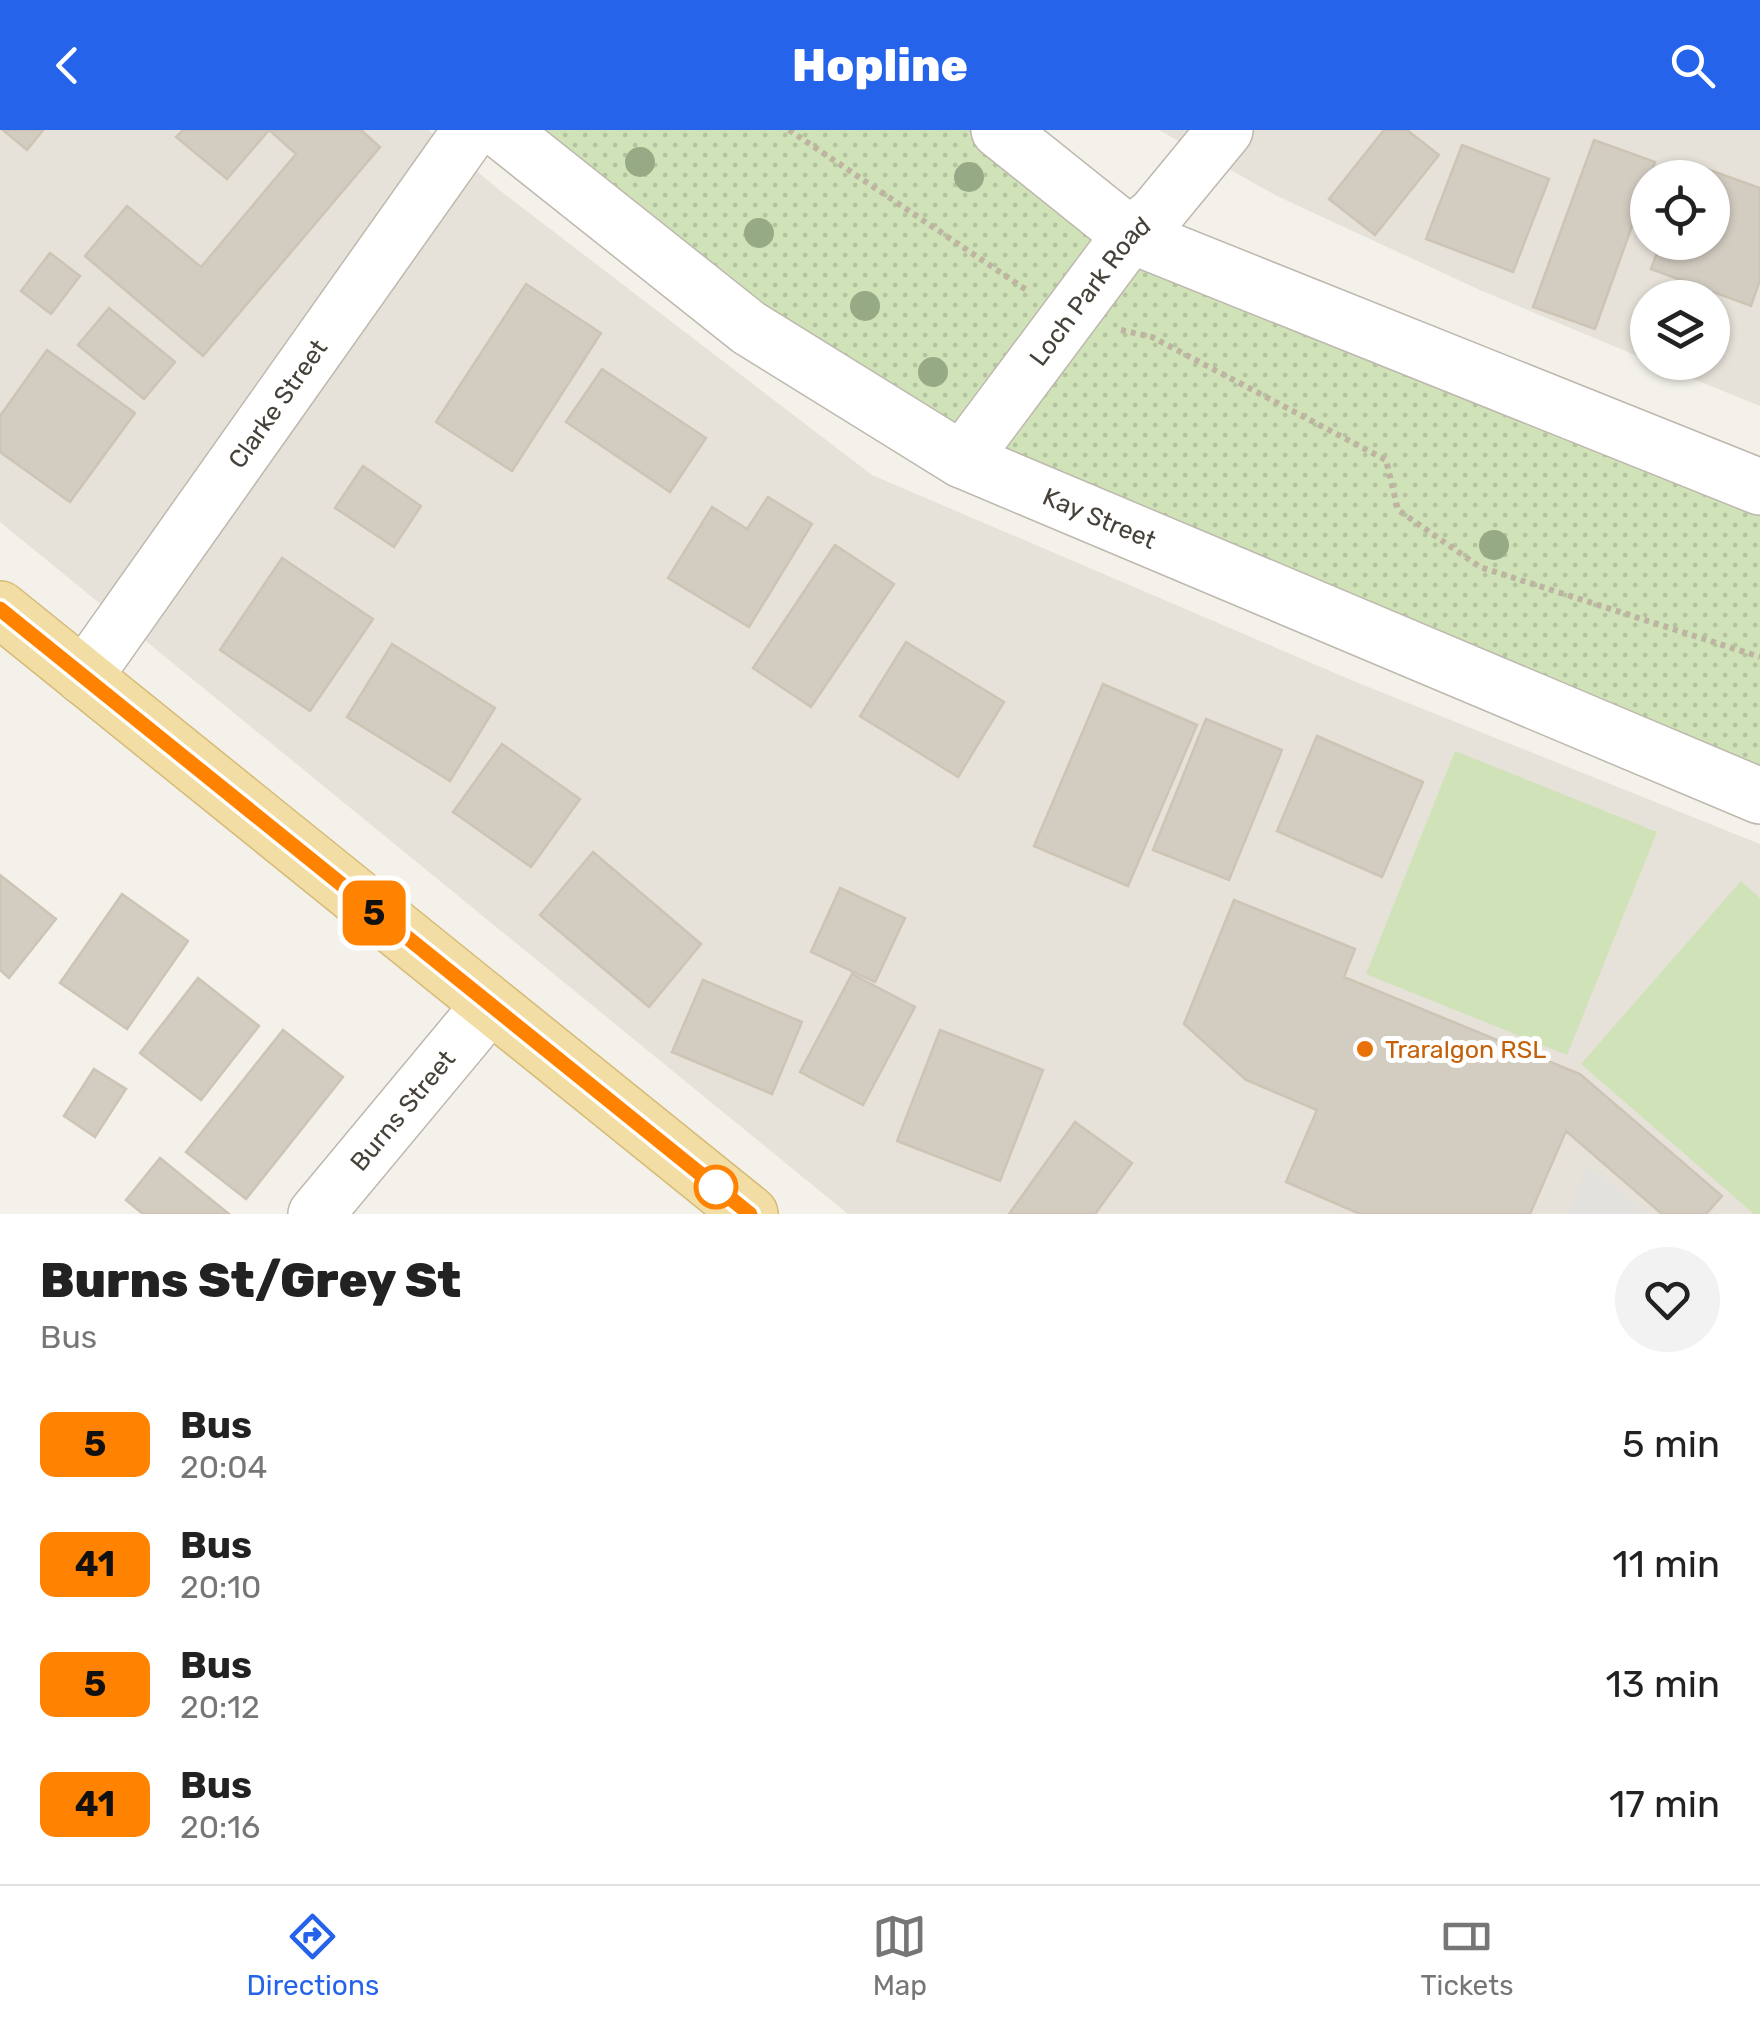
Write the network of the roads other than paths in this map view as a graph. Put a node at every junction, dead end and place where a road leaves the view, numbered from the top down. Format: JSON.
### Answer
{"nodes":[{"id":1,"x":471,"y":130,"type":"edge"},
{"id":2,"x":500,"y":130,"type":"edge"},
{"id":3,"x":999,"y":130,"type":"edge"},
{"id":4,"x":1225,"y":130,"type":"edge"},
{"id":5,"x":1130,"y":234,"type":"junction"},
{"id":6,"x":962,"y":460,"type":"junction"},
{"id":7,"x":1760,"y":487,"type":"edge"},
{"id":8,"x":0,"y":609,"type":"edge"},
{"id":9,"x":84,"y":678,"type":"junction"},
{"id":10,"x":1760,"y":796,"type":"edge"},
{"id":11,"x":489,"y":1006,"type":"junction"},
{"id":12,"x":316,"y":1214,"type":"edge"},
{"id":13,"x":750,"y":1214,"type":"edge"}],
"edges":[{"from":1,"to":9,"type":"street","name":"Clarke Street"},
{"from":2,"to":6,"type":"street","name":"Kay Street"},
{"from":3,"to":5,"type":"street"},
{"from":4,"to":5,"type":"street","name":"Loch Park Road"},
{"from":5,"to":6,"type":"street","name":"Loch Park Road"},
{"from":5,"to":7,"type":"street"},
{"from":6,"to":10,"type":"street","name":"Kay Street"},
{"from":8,"to":9,"type":"main road"},
{"from":9,"to":11,"type":"main road"},
{"from":11,"to":12,"type":"street","name":"Burns Street"},
{"from":11,"to":13,"type":"main road"}]}
